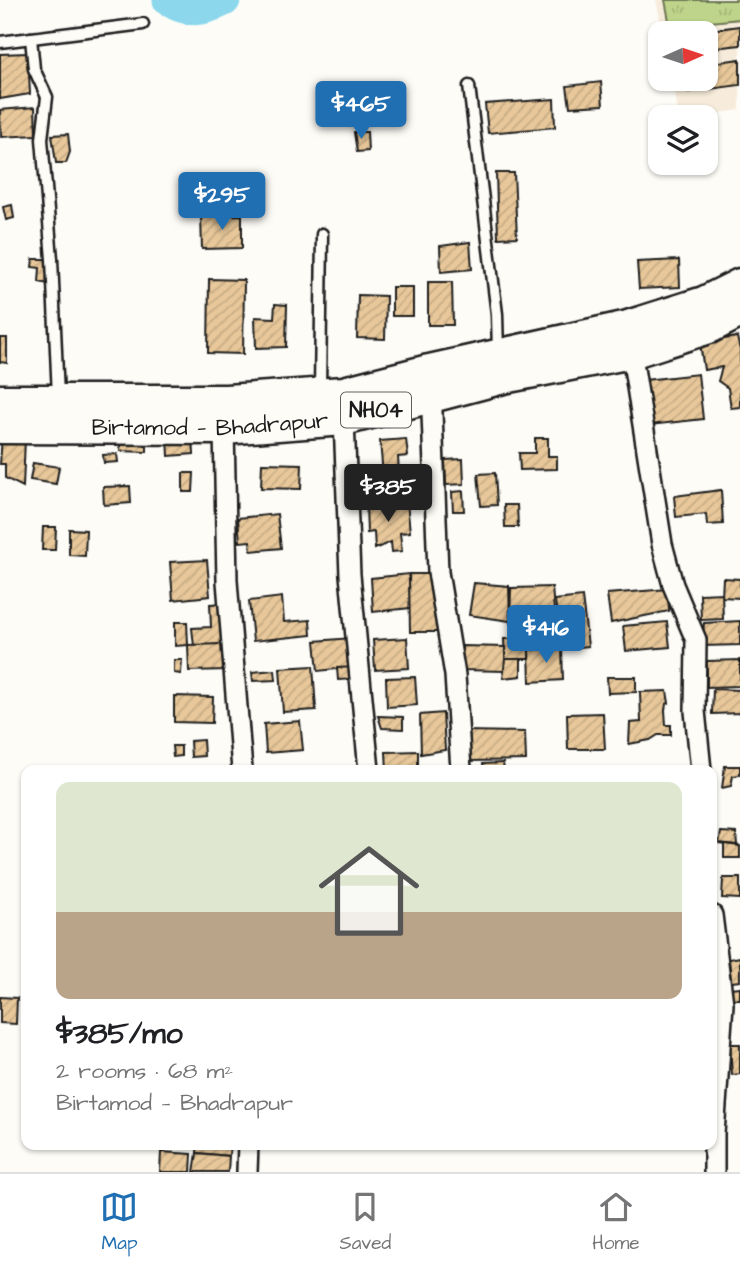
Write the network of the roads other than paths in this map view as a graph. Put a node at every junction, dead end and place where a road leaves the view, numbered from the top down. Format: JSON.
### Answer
{"nodes":[{"id":1,"x":143,"y":24,"type":"dead end"},
{"id":2,"x":31,"y":38,"type":"junction"},
{"id":3,"x":0,"y":42,"type":"edge"},
{"id":4,"x":469,"y":86,"type":"dead end"},
{"id":5,"x":322,"y":234,"type":"dead end"},
{"id":6,"x":740,"y":285,"type":"edge"},
{"id":7,"x":740,"y":311,"type":"edge"},
{"id":8,"x":629,"y":340,"type":"junction"},
{"id":9,"x":498,"y":357,"type":"junction"},
{"id":10,"x":431,"y":383,"type":"junction"},
{"id":11,"x":320,"y":394,"type":"junction"},
{"id":12,"x":0,"y":401,"type":"edge"},
{"id":13,"x":58,"y":401,"type":"junction"},
{"id":14,"x":241,"y":418,"type":"junction"},
{"id":15,"x":344,"y":419,"type":"junction"},
{"id":16,"x":0,"y":427,"type":"edge"},
{"id":17,"x":242,"y":765,"type":"edge"},
{"id":18,"x":369,"y":765,"type":"edge"},
{"id":19,"x":461,"y":765,"type":"edge"},
{"id":20,"x":700,"y":765,"type":"edge"},
{"id":21,"x":717,"y":955,"type":"edge"},
{"id":22,"x":717,"y":1091,"type":"edge"},
{"id":23,"x":248,"y":1150,"type":"edge"},
{"id":24,"x":714,"y":1150,"type":"edge"},
{"id":25,"x":247,"y":1172,"type":"edge"},
{"id":26,"x":714,"y":1172,"type":"edge"}],
"edges":[{"from":1,"to":2,"type":"lane"},
{"from":2,"to":3,"type":"lane"},
{"from":2,"to":13,"type":"lane"},
{"from":4,"to":9,"type":"lane"},
{"from":5,"to":11,"type":"lane"},
{"from":6,"to":8,"type":"main road","name":"Birtamod — Bhadrapur","number":"NH04"},
{"from":7,"to":8,"type":"main road","name":"Birtamod — Bhadrapur","number":"NH04"},
{"from":8,"to":9,"type":"main road","name":"Birtamod — Bhadrapur","number":"NH04"},
{"from":8,"to":10,"type":"main road","name":"Birtamod — Bhadrapur","number":"NH04"},
{"from":8,"to":20,"type":"street"},
{"from":9,"to":10,"type":"main road","name":"Birtamod — Bhadrapur","number":"NH04"},
{"from":10,"to":11,"type":"main road","name":"Birtamod — Bhadrapur","number":"NH04"},
{"from":10,"to":15,"type":"main road","name":"Birtamod — Bhadrapur","number":"NH04"},
{"from":10,"to":19,"type":"street"},
{"from":11,"to":14,"type":"main road","name":"Birtamod — Bhadrapur","number":"NH04"},
{"from":12,"to":13,"type":"main road","name":"Birtamod — Bhadrapur","number":"NH04"},
{"from":13,"to":14,"type":"main road","name":"Birtamod — Bhadrapur","number":"NH04"},
{"from":14,"to":15,"type":"main road","name":"Birtamod — Bhadrapur","number":"NH04"},
{"from":14,"to":16,"type":"main road","name":"Birtamod — Bhadrapur","number":"NH04"},
{"from":14,"to":17,"type":"street"},
{"from":15,"to":18,"type":"street"},
{"from":21,"to":22,"type":"street"},
{"from":23,"to":25,"type":"street"},
{"from":24,"to":26,"type":"street"}]}
